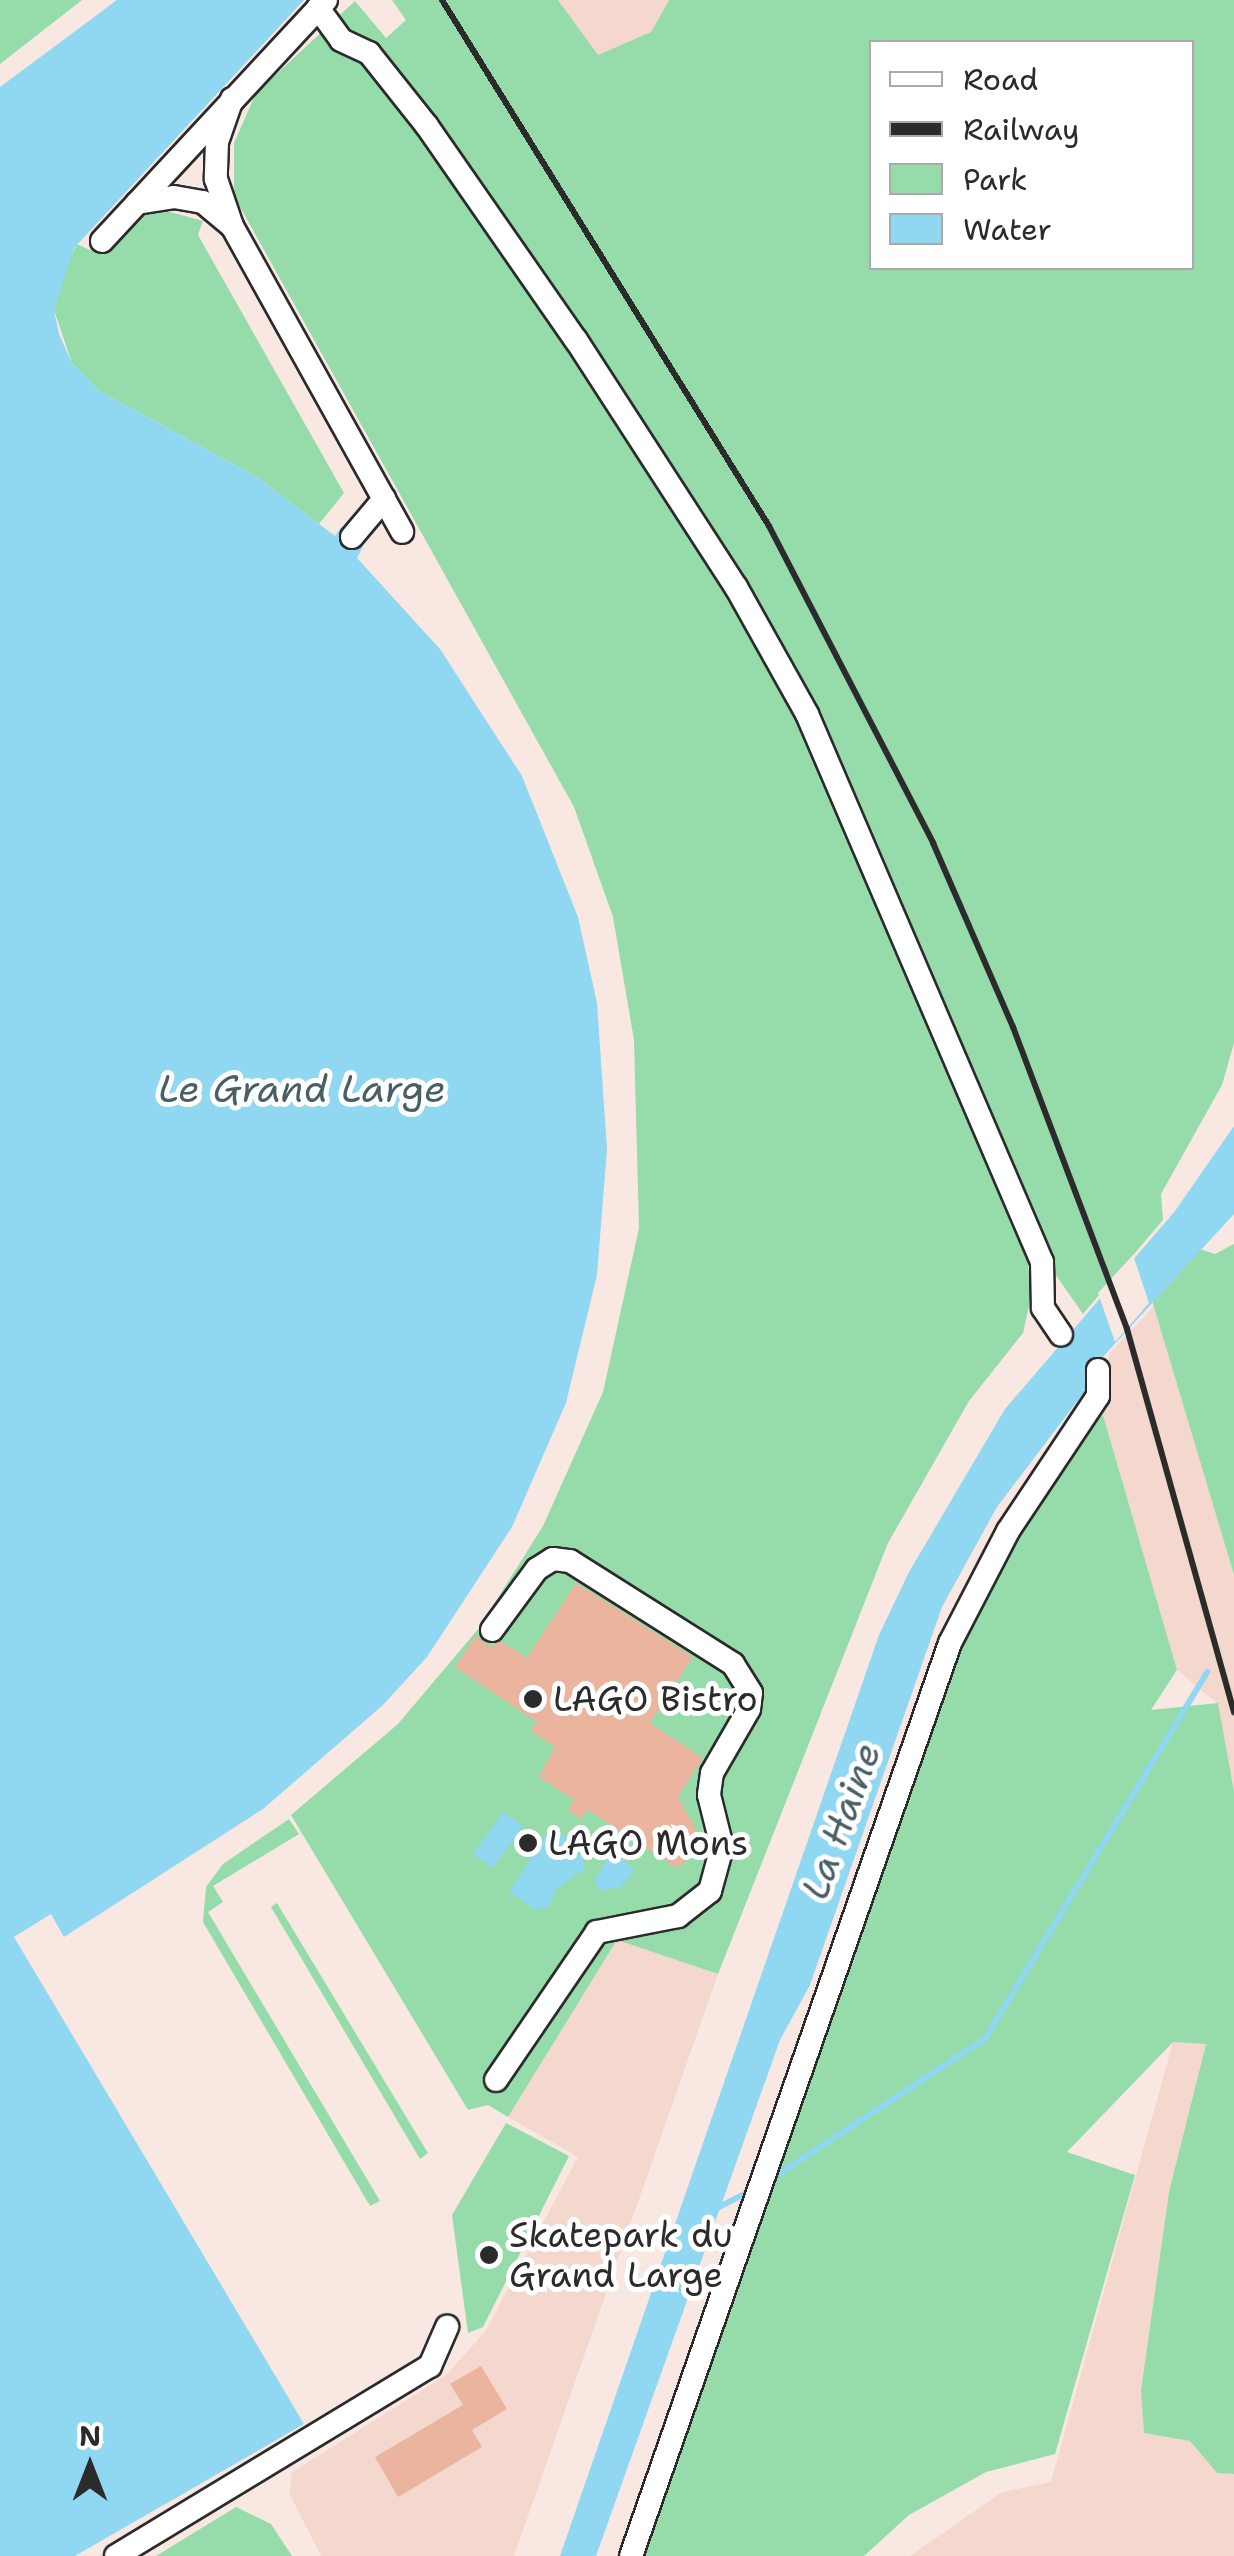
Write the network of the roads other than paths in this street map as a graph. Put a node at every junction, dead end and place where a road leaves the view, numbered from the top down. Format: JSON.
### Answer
{"nodes":[{"id":1,"x":322,"y":4,"type":"edge"},
{"id":2,"x":232,"y":99,"type":"junction"},
{"id":3,"x":137,"y":203,"type":"junction"},
{"id":4,"x":232,"y":226,"type":"junction"},
{"id":5,"x":102,"y":241,"type":"dead end"},
{"id":6,"x":384,"y":499,"type":"junction"},
{"id":7,"x":402,"y":532,"type":"dead end"},
{"id":8,"x":352,"y":537,"type":"dead end"},
{"id":9,"x":1061,"y":1336,"type":"dead end"},
{"id":10,"x":1098,"y":1370,"type":"dead end"},
{"id":11,"x":492,"y":1630,"type":"dead end"},
{"id":12,"x":496,"y":2080,"type":"dead end"},
{"id":13,"x":447,"y":2327,"type":"dead end"},
{"id":14,"x":116,"y":2556,"type":"edge"},
{"id":15,"x":631,"y":2556,"type":"edge"}],
"edges":[{"from":1,"to":2,"type":"street"},
{"from":1,"to":9,"type":"street"},
{"from":2,"to":3,"type":"street"},
{"from":2,"to":4,"type":"street"},
{"from":3,"to":4,"type":"street"},
{"from":3,"to":5,"type":"street"},
{"from":4,"to":6,"type":"street"},
{"from":6,"to":7,"type":"street"},
{"from":6,"to":8,"type":"street"},
{"from":10,"to":15,"type":"street"},
{"from":11,"to":12,"type":"street"},
{"from":13,"to":14,"type":"street"}]}
